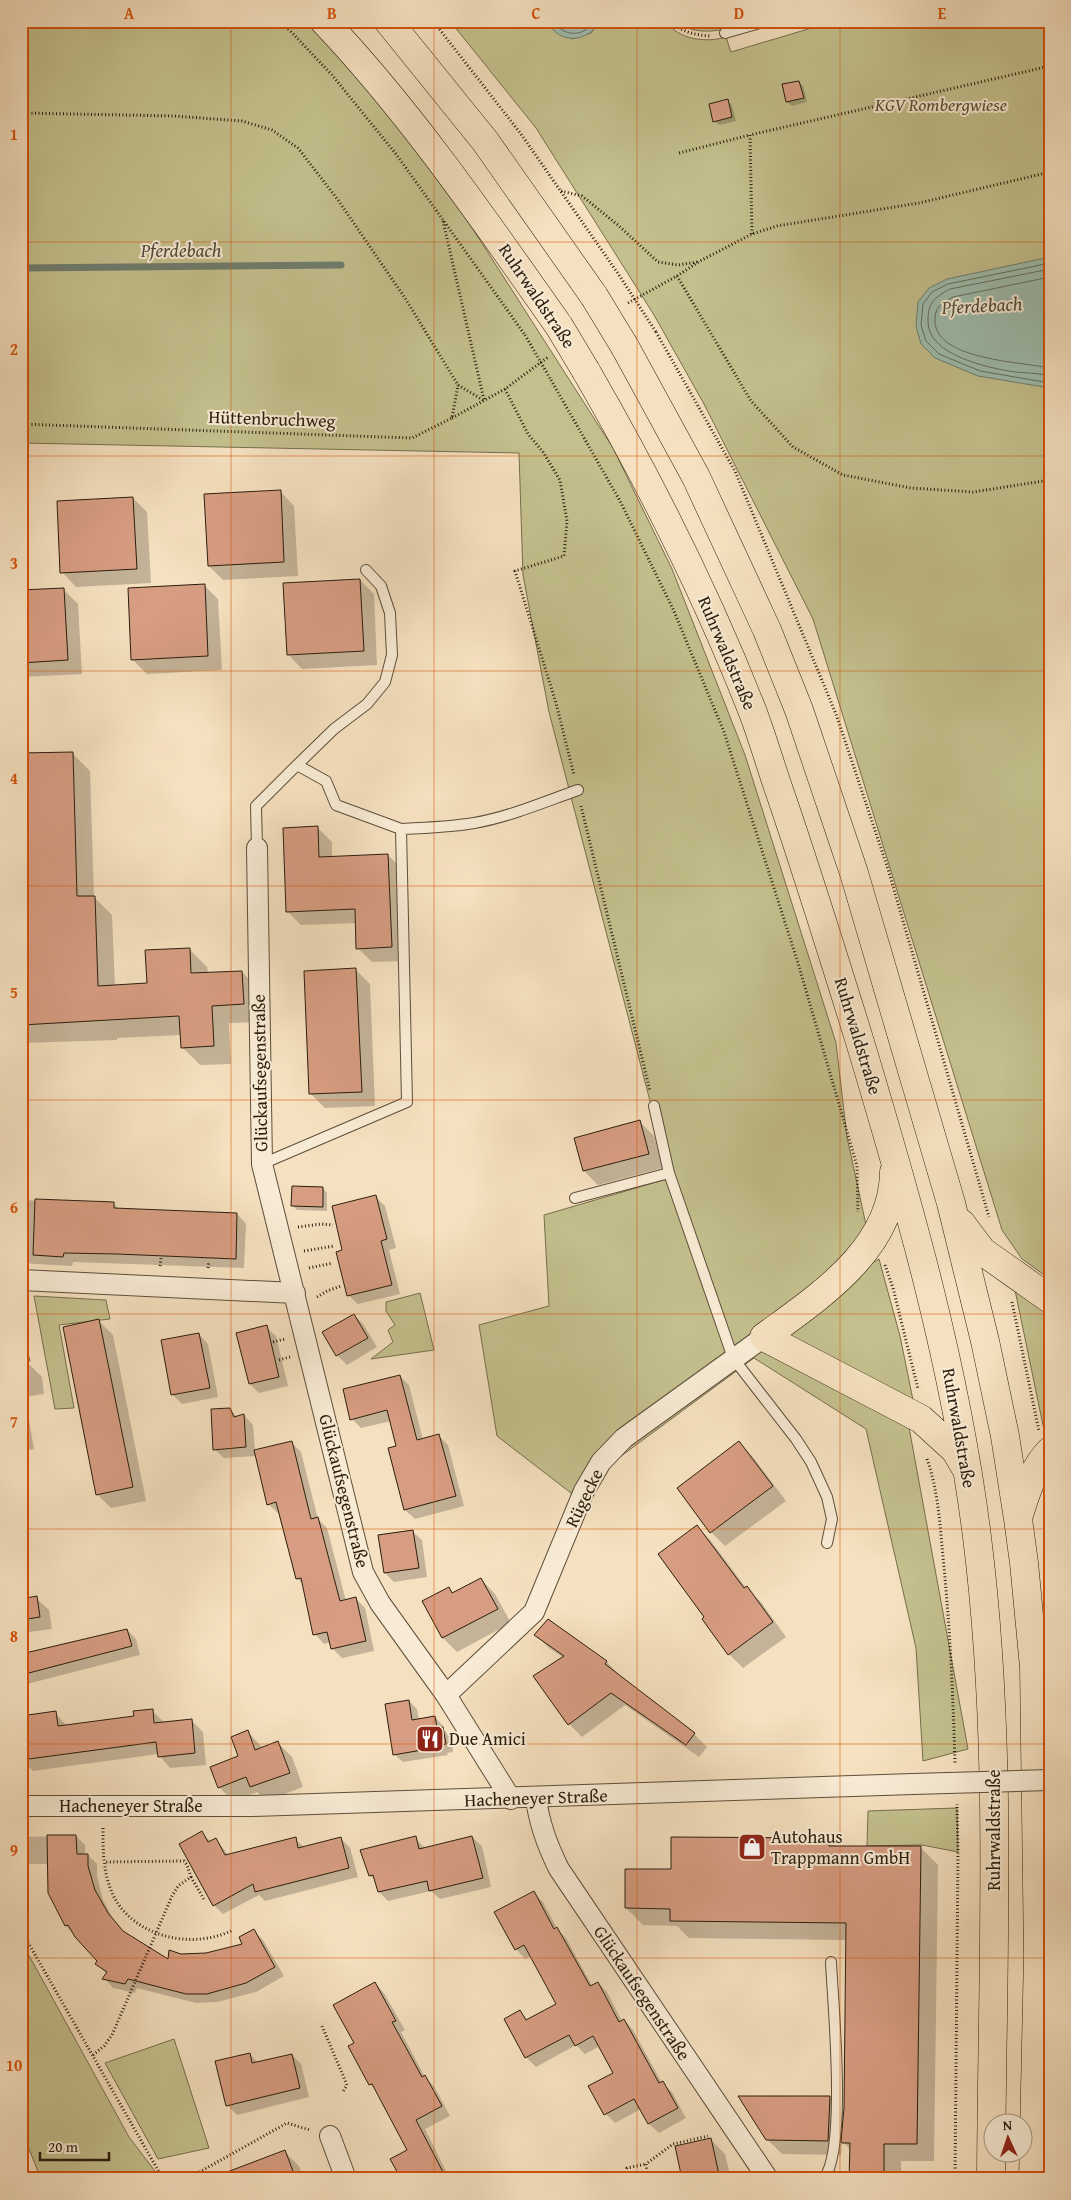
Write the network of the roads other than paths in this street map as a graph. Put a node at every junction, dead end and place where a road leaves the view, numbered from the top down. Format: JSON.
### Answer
{"nodes":[{"id":1,"x":324,"y":21,"type":"edge"},
{"id":2,"x":388,"y":21,"type":"edge"},
{"id":3,"x":767,"y":21,"type":"edge"},
{"id":4,"x":725,"y":33,"type":"road end"},
{"id":5,"x":366,"y":570,"type":"dead end"},
{"id":6,"x":297,"y":765,"type":"junction"},
{"id":7,"x":578,"y":790,"type":"road end"},
{"id":8,"x":401,"y":829,"type":"junction"},
{"id":9,"x":257,"y":848,"type":"joint"},
{"id":10,"x":654,"y":1106,"type":"road end"},
{"id":11,"x":893,"y":1153,"type":"junction"},
{"id":12,"x":262,"y":1164,"type":"junction"},
{"id":13,"x":669,"y":1173,"type":"junction"},
{"id":14,"x":575,"y":1198,"type":"dead end"},
{"id":15,"x":951,"y":1203,"type":"junction"},
{"id":16,"x":21,"y":1280,"type":"edge"},
{"id":17,"x":295,"y":1293,"type":"junction"},
{"id":18,"x":1050,"y":1299,"type":"edge"},
{"id":19,"x":764,"y":1337,"type":"junction"},
{"id":20,"x":733,"y":1358,"type":"junction"},
{"id":21,"x":1045,"y":1443,"type":"edge"},
{"id":22,"x":968,"y":1472,"type":"junction"},
{"id":23,"x":1018,"y":1518,"type":"junction"},
{"id":24,"x":827,"y":1543,"type":"dead end"},
{"id":25,"x":446,"y":1695,"type":"junction"},
{"id":26,"x":1050,"y":1780,"type":"edge"},
{"id":27,"x":536,"y":1798,"type":"junction"},
{"id":28,"x":511,"y":1799,"type":"junction"},
{"id":29,"x":21,"y":1806,"type":"edge"},
{"id":30,"x":831,"y":1962,"type":"dead end"},
{"id":31,"x":330,"y":2136,"type":"road end"},
{"id":32,"x":346,"y":2179,"type":"edge"},
{"id":33,"x":768,"y":2179,"type":"edge"},
{"id":34,"x":824,"y":2179,"type":"edge"},
{"id":35,"x":990,"y":2179,"type":"edge"},
{"id":36,"x":1033,"y":2179,"type":"edge"}],
"edges":[{"from":1,"to":11,"type":"highway","name":"Ruhrwaldstraße","bridge":true},
{"from":2,"to":15,"type":"highway","bridge":true},
{"from":3,"to":4,"type":"lane"},
{"from":5,"to":6,"type":"lane"},
{"from":6,"to":8,"type":"lane"},
{"from":6,"to":9,"type":"lane"},
{"from":7,"to":8,"type":"lane"},
{"from":8,"to":12,"type":"lane"},
{"from":9,"to":12,"type":"street","name":"Glückaufsegenstraße"},
{"from":10,"to":13,"type":"lane"},
{"from":11,"to":19,"type":"highway"},
{"from":11,"to":22,"type":"highway","name":"Ruhrwaldstraße"},
{"from":12,"to":17,"type":"street","name":"Glückaufsegenstraße"},
{"from":13,"to":14,"type":"lane"},
{"from":13,"to":20,"type":"lane"},
{"from":15,"to":18,"type":"highway"},
{"from":15,"to":23,"type":"highway"},
{"from":16,"to":17,"type":"street"},
{"from":17,"to":25,"type":"street","name":"Glückaufsegenstraße"},
{"from":19,"to":20,"type":"street","name":"Rügecke"},
{"from":19,"to":22,"type":"highway"},
{"from":20,"to":24,"type":"lane"},
{"from":20,"to":25,"type":"street","name":"Rügecke"},
{"from":21,"to":23,"type":"highway"},
{"from":22,"to":35,"type":"highway","name":"Ruhrwaldstraße"},
{"from":23,"to":36,"type":"highway"},
{"from":25,"to":28,"type":"street","name":"Glückaufsegenstraße"},
{"from":26,"to":27,"type":"street","name":"Hacheneyer Straße","bridge":true},
{"from":27,"to":28,"type":"street","name":"Hacheneyer Straße"},
{"from":27,"to":33,"type":"street","name":"Glückaufsegenstraße"},
{"from":28,"to":29,"type":"street","name":"Hacheneyer Straße"},
{"from":30,"to":34,"type":"lane"},
{"from":31,"to":32,"type":"street"}]}
